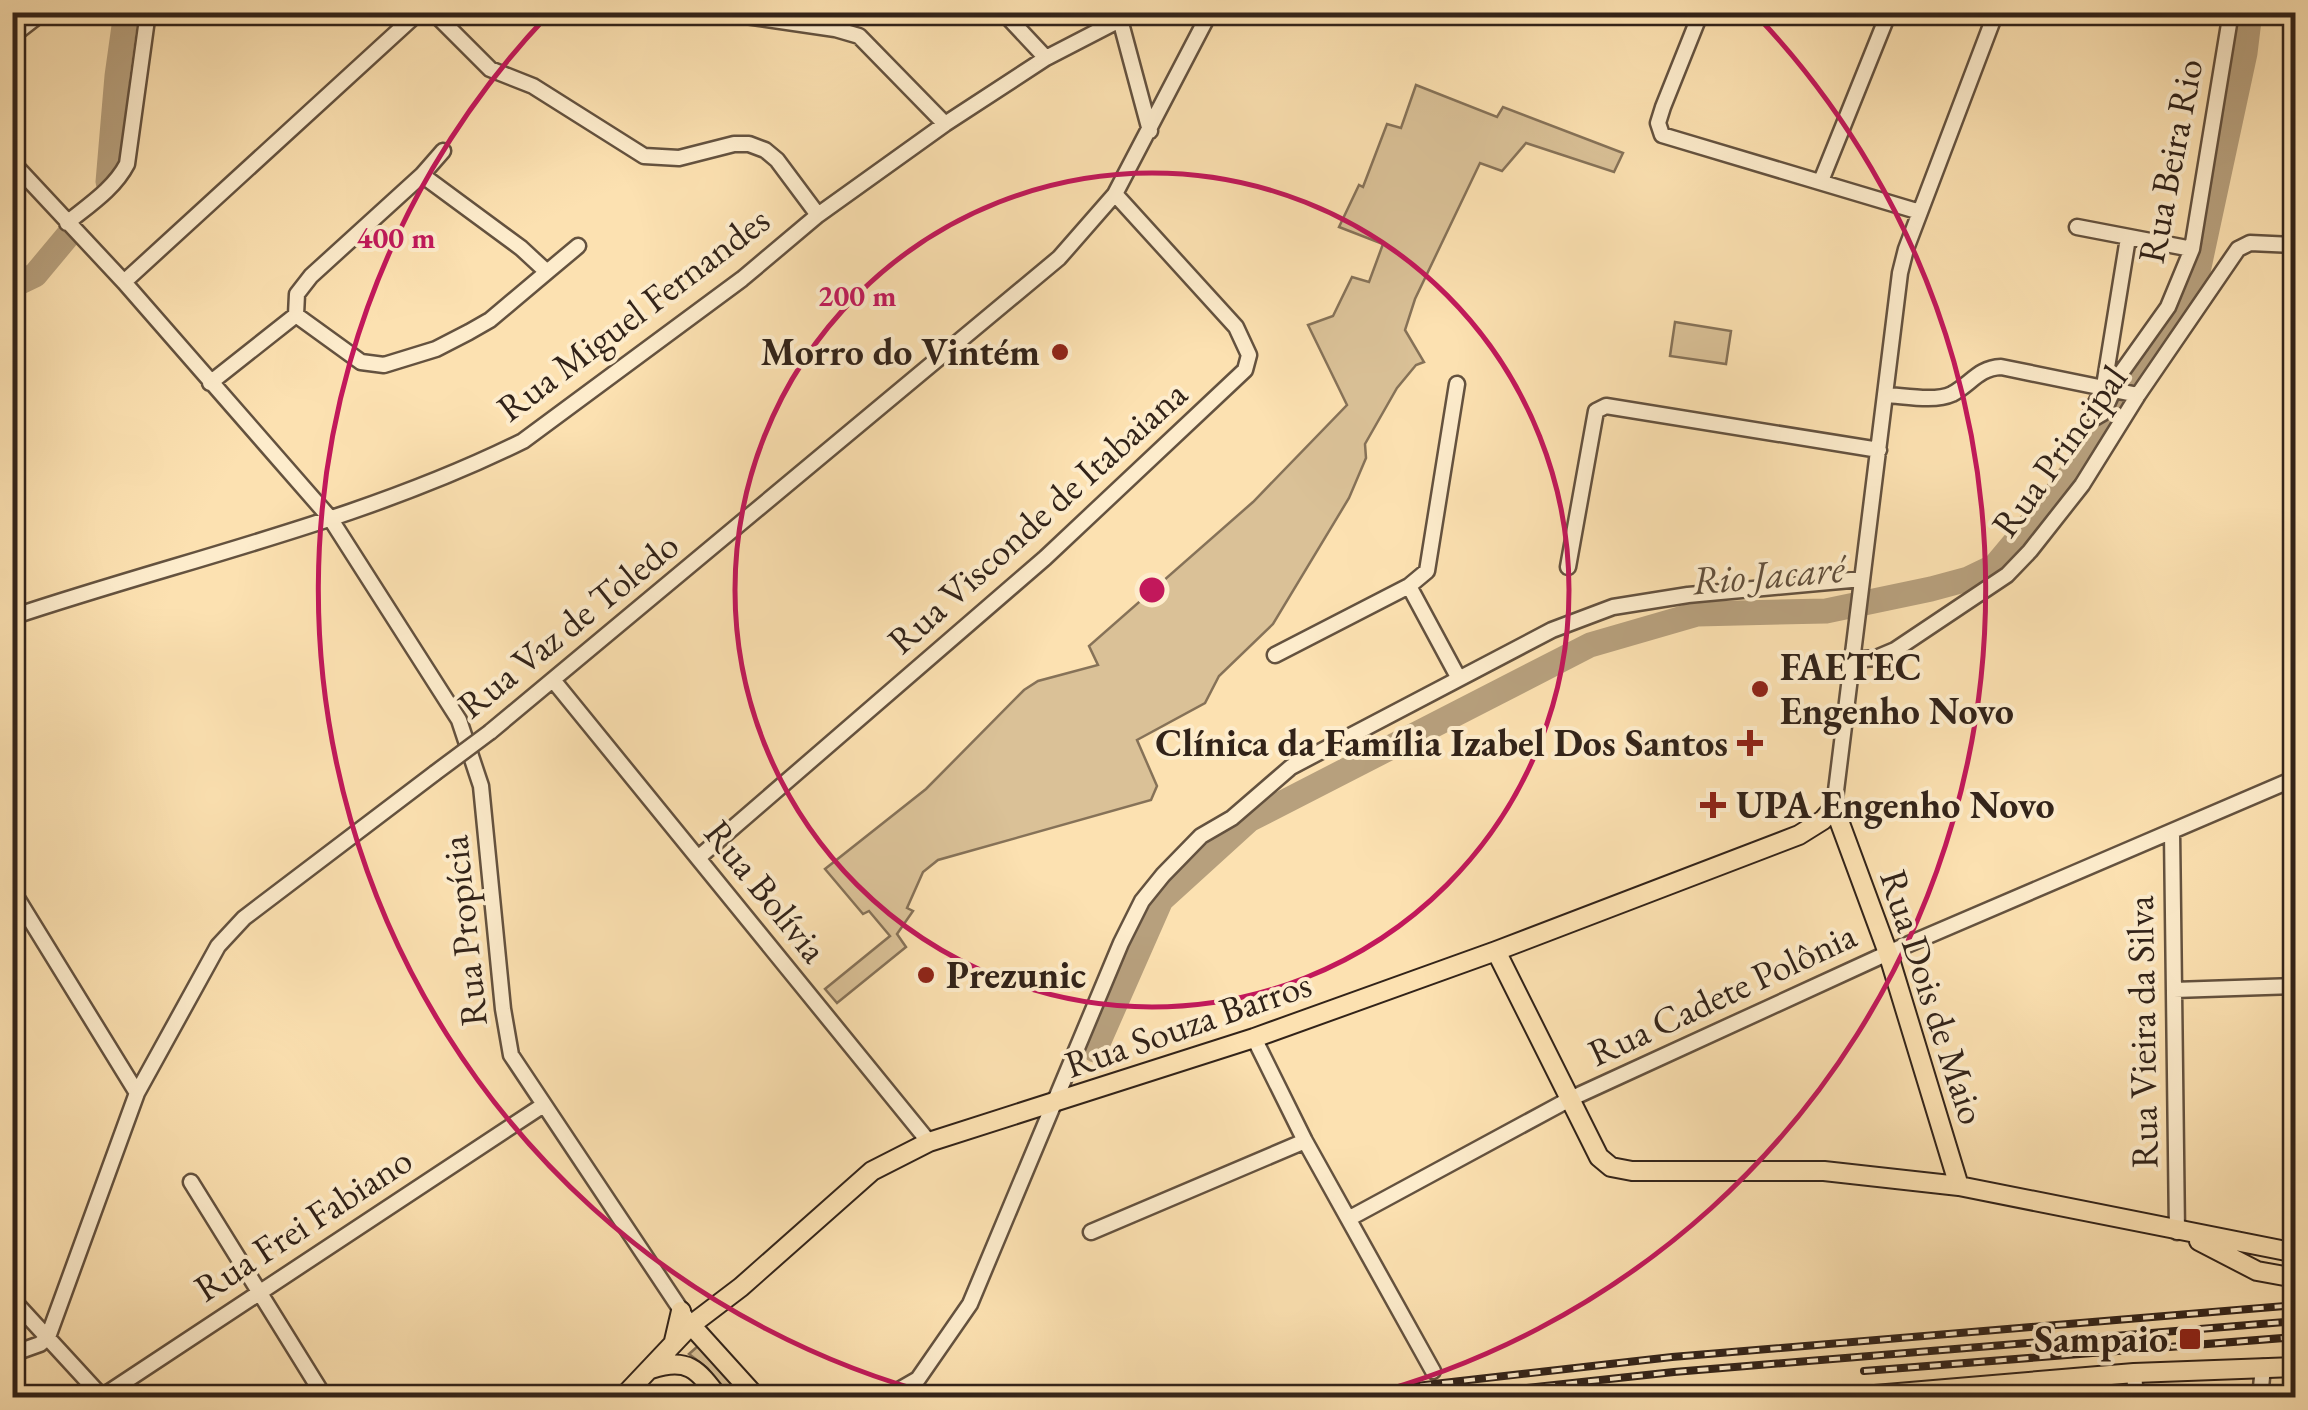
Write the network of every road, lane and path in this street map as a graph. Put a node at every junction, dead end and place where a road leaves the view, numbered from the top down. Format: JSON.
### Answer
{"nodes":[{"id":1,"x":43,"y":12,"type":"edge"},
{"id":2,"x":148,"y":12,"type":"edge"},
{"id":3,"x":419,"y":12,"type":"edge"},
{"id":4,"x":433,"y":12,"type":"edge"},
{"id":5,"x":717,"y":12,"type":"edge"},
{"id":6,"x":1003,"y":12,"type":"edge"},
{"id":7,"x":1136,"y":12,"type":"edge"},
{"id":8,"x":1210,"y":12,"type":"edge"},
{"id":9,"x":1701,"y":12,"type":"edge"},
{"id":10,"x":1889,"y":12,"type":"edge"},
{"id":11,"x":1996,"y":12,"type":"edge"},
{"id":12,"x":2231,"y":12,"type":"edge"},
{"id":13,"x":1120,"y":16,"type":"edge"},
{"id":14,"x":16,"y":33,"type":"dead end"},
{"id":15,"x":1046,"y":58,"type":"junction"},
{"id":16,"x":946,"y":124,"type":"junction"},
{"id":17,"x":1150,"y":132,"type":"junction"},
{"id":18,"x":442,"y":151,"type":"dead end"},
{"id":19,"x":12,"y":162,"type":"edge"},
{"id":20,"x":422,"y":175,"type":"junction"},
{"id":21,"x":1821,"y":181,"type":"junction"},
{"id":22,"x":1115,"y":194,"type":"junction"},
{"id":23,"x":1920,"y":212,"type":"junction"},
{"id":24,"x":818,"y":216,"type":"junction"},
{"id":25,"x":67,"y":223,"type":"junction"},
{"id":26,"x":2077,"y":227,"type":"dead end"},
{"id":27,"x":2128,"y":238,"type":"junction"},
{"id":28,"x":578,"y":246,"type":"dead end"},
{"id":29,"x":2296,"y":246,"type":"edge"},
{"id":30,"x":2192,"y":249,"type":"junction"},
{"id":31,"x":547,"y":272,"type":"junction"},
{"id":32,"x":124,"y":282,"type":"junction"},
{"id":33,"x":296,"y":316,"type":"junction"},
{"id":34,"x":210,"y":382,"type":"junction"},
{"id":35,"x":1456,"y":384,"type":"dead end"},
{"id":36,"x":2110,"y":388,"type":"junction"},
{"id":37,"x":2135,"y":394,"type":"junction"},
{"id":38,"x":1886,"y":395,"type":"junction"},
{"id":39,"x":2096,"y":417,"type":"dead end"},
{"id":40,"x":1879,"y":450,"type":"junction"},
{"id":41,"x":330,"y":518,"type":"junction"},
{"id":42,"x":1568,"y":566,"type":"dead end"},
{"id":43,"x":1409,"y":586,"type":"junction"},
{"id":44,"x":1861,"y":586,"type":"junction"},
{"id":45,"x":12,"y":617,"type":"edge"},
{"id":46,"x":1275,"y":655,"type":"dead end"},
{"id":47,"x":1852,"y":660,"type":"junction"},
{"id":48,"x":1458,"y":677,"type":"junction"},
{"id":49,"x":553,"y":680,"type":"junction"},
{"id":50,"x":2296,"y":778,"type":"edge"},
{"id":51,"x":1834,"y":807,"type":"junction"},
{"id":52,"x":2172,"y":832,"type":"junction"},
{"id":53,"x":698,"y":858,"type":"junction"},
{"id":54,"x":12,"y":890,"type":"edge"},
{"id":55,"x":1496,"y":951,"type":"junction"},
{"id":56,"x":1888,"y":953,"type":"junction"},
{"id":57,"x":2296,"y":986,"type":"edge"},
{"id":58,"x":2174,"y":990,"type":"junction"},
{"id":59,"x":1254,"y":1038,"type":"junction"},
{"id":60,"x":137,"y":1093,"type":"junction"},
{"id":61,"x":1570,"y":1099,"type":"junction"},
{"id":62,"x":1054,"y":1104,"type":"junction"},
{"id":63,"x":542,"y":1106,"type":"junction"},
{"id":64,"x":1306,"y":1141,"type":"junction"},
{"id":65,"x":928,"y":1142,"type":"junction"},
{"id":66,"x":192,"y":1182,"type":"dead end"},
{"id":67,"x":1959,"y":1186,"type":"junction"},
{"id":68,"x":1350,"y":1218,"type":"junction"},
{"id":69,"x":1091,"y":1232,"type":"dead end"},
{"id":70,"x":2181,"y":1232,"type":"junction"},
{"id":71,"x":2296,"y":1254,"type":"edge"},
{"id":72,"x":2296,"y":1278,"type":"edge"},
{"id":73,"x":260,"y":1292,"type":"junction"},
{"id":74,"x":12,"y":1300,"type":"edge"},
{"id":75,"x":686,"y":1318,"type":"junction"},
{"id":76,"x":48,"y":1337,"type":"junction"},
{"id":77,"x":12,"y":1354,"type":"edge"},
{"id":78,"x":2263,"y":1366,"type":"junction"},
{"id":79,"x":2296,"y":1367,"type":"edge"},
{"id":80,"x":646,"y":1370,"type":"junction"},
{"id":81,"x":1433,"y":1372,"type":"dead end"},
{"id":82,"x":2134,"y":1372,"type":"junction"},
{"id":83,"x":2005,"y":1390,"type":"edge"},
{"id":84,"x":1859,"y":1396,"type":"edge"},
{"id":85,"x":101,"y":1397,"type":"edge"},
{"id":86,"x":325,"y":1398,"type":"edge"},
{"id":87,"x":622,"y":1398,"type":"edge"},
{"id":88,"x":718,"y":1398,"type":"edge"},
{"id":89,"x":757,"y":1398,"type":"edge"},
{"id":90,"x":885,"y":1398,"type":"edge"},
{"id":91,"x":1839,"y":1398,"type":"edge"},
{"id":92,"x":2136,"y":1398,"type":"edge"},
{"id":93,"x":2260,"y":1398,"type":"edge"}],
"edges":[{"from":1,"to":14,"type":"street"},
{"from":2,"to":25,"type":"street"},
{"from":3,"to":32,"type":"street"},
{"from":4,"to":24,"type":"street"},
{"from":5,"to":16,"type":"street"},
{"from":6,"to":15,"type":"street"},
{"from":7,"to":13,"type":"street","name":"Rua Miguel Fernandes"},
{"from":8,"to":17,"type":"street","name":"Rua Vaz de Toledo"},
{"from":9,"to":21,"type":"street"},
{"from":10,"to":21,"type":"street"},
{"from":11,"to":23,"type":"street","name":"Rua Dois de Maio"},
{"from":12,"to":30,"type":"street","name":"Rua Beira Rio"},
{"from":13,"to":15,"type":"street","name":"Rua Miguel Fernandes"},
{"from":13,"to":17,"type":"street"},
{"from":15,"to":16,"type":"street","name":"Rua Miguel Fernandes"},
{"from":16,"to":24,"type":"street","name":"Rua Miguel Fernandes"},
{"from":17,"to":22,"type":"street","name":"Rua Vaz de Toledo"},
{"from":18,"to":20,"type":"street"},
{"from":19,"to":25,"type":"street","name":"Rua Propícia"},
{"from":20,"to":31,"type":"street"},
{"from":20,"to":33,"type":"street"},
{"from":21,"to":23,"type":"street"},
{"from":22,"to":49,"type":"street","name":"Rua Vaz de Toledo"},
{"from":22,"to":53,"type":"street","name":"Rua Visconde de Itabaiana"},
{"from":23,"to":38,"type":"street","name":"Rua Dois de Maio"},
{"from":24,"to":41,"type":"street","name":"Rua Miguel Fernandes"},
{"from":25,"to":32,"type":"street","name":"Rua Propícia"},
{"from":26,"to":27,"type":"street"},
{"from":27,"to":30,"type":"street"},
{"from":27,"to":36,"type":"street"},
{"from":28,"to":31,"type":"street"},
{"from":29,"to":37,"type":"street","name":"Rua Principal"},
{"from":30,"to":36,"type":"street","name":"Rua Beira Rio"},
{"from":31,"to":33,"type":"street"},
{"from":32,"to":34,"type":"street","name":"Rua Propícia"},
{"from":33,"to":34,"type":"street"},
{"from":34,"to":41,"type":"street","name":"Rua Propícia"},
{"from":35,"to":43,"type":"street"},
{"from":36,"to":37,"type":"street"},
{"from":36,"to":38,"type":"street"},
{"from":36,"to":39,"type":"street"},
{"from":37,"to":47,"type":"street","name":"Rua Principal"},
{"from":38,"to":40,"type":"street","name":"Rua Dois de Maio"},
{"from":40,"to":42,"type":"street"},
{"from":40,"to":44,"type":"street","name":"Rua Dois de Maio"},
{"from":41,"to":45,"type":"street","name":"Rua Miguel Fernandes"},
{"from":41,"to":63,"type":"street","name":"Rua Propícia"},
{"from":43,"to":46,"type":"street"},
{"from":43,"to":48,"type":"street"},
{"from":44,"to":47,"type":"street","name":"Rua Dois de Maio"},
{"from":44,"to":48,"type":"street"},
{"from":47,"to":51,"type":"street","name":"Rua Dois de Maio"},
{"from":48,"to":62,"type":"street"},
{"from":49,"to":53,"type":"street","name":"Rua Bolívia"},
{"from":49,"to":60,"type":"street","name":"Rua Vaz de Toledo","bridge":true},
{"from":50,"to":52,"type":"street","name":"Rua Cadete Polônia"},
{"from":51,"to":55,"type":"main road","name":"Rua Souza Barros"},
{"from":51,"to":56,"type":"main road","name":"Rua Dois de Maio"},
{"from":52,"to":56,"type":"street","name":"Rua Cadete Polônia"},
{"from":52,"to":58,"type":"street","name":"Rua Vieira da Silva"},
{"from":53,"to":65,"type":"street","name":"Rua Bolívia"},
{"from":54,"to":60,"type":"street"},
{"from":55,"to":59,"type":"main road","name":"Rua Souza Barros"},
{"from":55,"to":61,"type":"main road"},
{"from":56,"to":61,"type":"street","name":"Rua Cadete Polônia"},
{"from":56,"to":67,"type":"main road","name":"Rua Dois de Maio"},
{"from":57,"to":58,"type":"street"},
{"from":58,"to":70,"type":"street","name":"Rua Vieira da Silva"},
{"from":59,"to":62,"type":"main road","name":"Rua Souza Barros"},
{"from":59,"to":64,"type":"street"},
{"from":60,"to":76,"type":"street","name":"Rua Vaz de Toledo"},
{"from":61,"to":67,"type":"main road"},
{"from":61,"to":68,"type":"street","name":"Rua Cadete Polônia"},
{"from":62,"to":65,"type":"main road","name":"Rua Souza Barros"},
{"from":62,"to":90,"type":"street"},
{"from":63,"to":73,"type":"street","name":"Rua Frei Fabiano"},
{"from":63,"to":75,"type":"street","name":"Rua Propícia"},
{"from":64,"to":68,"type":"street"},
{"from":64,"to":69,"type":"street"},
{"from":65,"to":75,"type":"main road","name":"Rua Souza Barros"},
{"from":66,"to":73,"type":"street"},
{"from":67,"to":70,"type":"main road"},
{"from":68,"to":81,"type":"street"},
{"from":70,"to":71,"type":"main road"},
{"from":70,"to":72,"type":"main road"},
{"from":73,"to":85,"type":"street","name":"Rua Frei Fabiano"},
{"from":73,"to":86,"type":"street"},
{"from":74,"to":76,"type":"street"},
{"from":75,"to":80,"type":"main road","name":"Rua Souza Barros"},
{"from":75,"to":89,"type":"main road"},
{"from":76,"to":77,"type":"street"},
{"from":76,"to":85,"type":"street"},
{"from":78,"to":79,"type":"main road"},
{"from":78,"to":82,"type":"main road"},
{"from":78,"to":93,"type":"street"},
{"from":80,"to":87,"type":"main road","name":"Rua Souza Barros"},
{"from":80,"to":88,"type":"main road"},
{"from":82,"to":83,"type":"main road"},
{"from":82,"to":92,"type":"street"},
{"from":83,"to":84,"type":"main road"},
{"from":84,"to":91,"type":"main road"}]}
